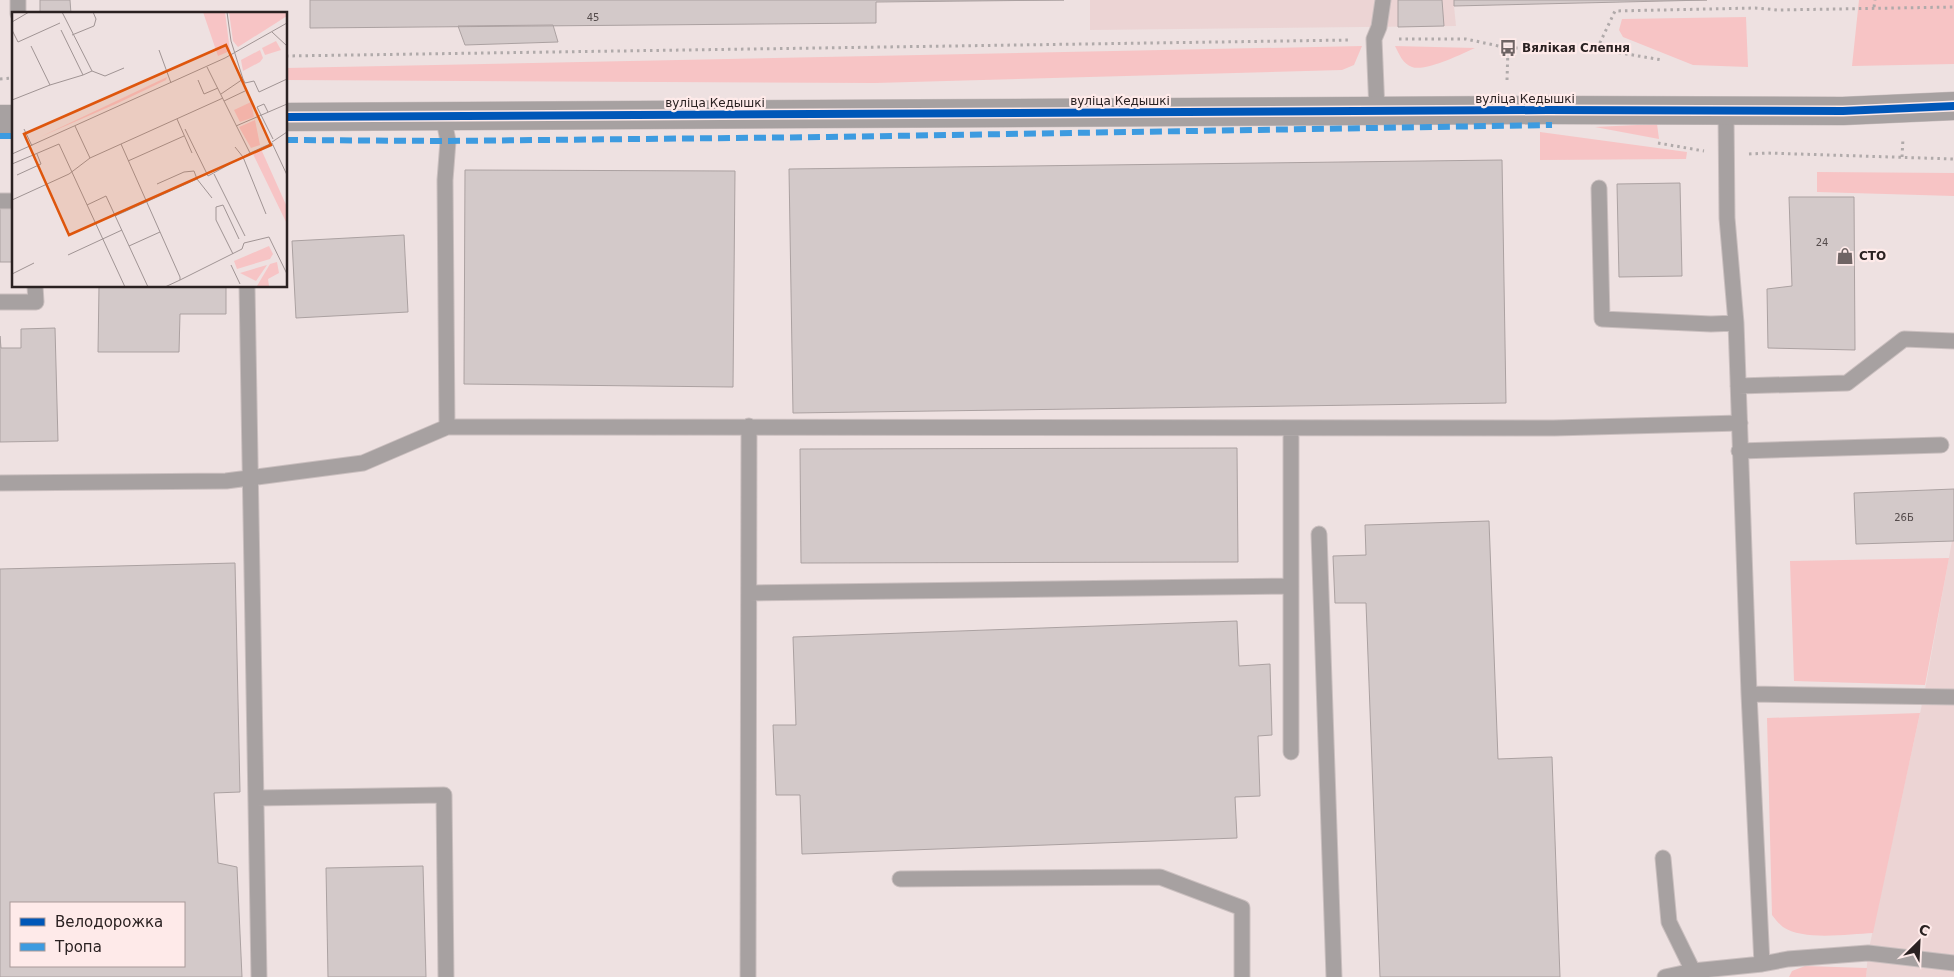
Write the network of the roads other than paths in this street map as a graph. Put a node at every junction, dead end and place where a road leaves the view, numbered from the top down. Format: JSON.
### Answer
{"nodes":[{"id":1,"x":1383,"y":0,"type":"edge"},
{"id":2,"x":1954,"y":106,"type":"edge"},
{"id":3,"x":1377,"y":111,"type":"junction"},
{"id":4,"x":1726,"y":112,"type":"junction"},
{"id":5,"x":443,"y":115,"type":"junction"},
{"id":6,"x":288,"y":117,"type":"edge"},
{"id":7,"x":1599,"y":188,"type":"dead end"},
{"id":8,"x":35,"y":288,"type":"edge"},
{"id":9,"x":248,"y":288,"type":"edge"},
{"id":10,"x":0,"y":302,"type":"edge"},
{"id":11,"x":1736,"y":323,"type":"junction"},
{"id":12,"x":1954,"y":341,"type":"edge"},
{"id":13,"x":1738,"y":386,"type":"junction"},
{"id":14,"x":1740,"y":423,"type":"junction"},
{"id":15,"x":749,"y":426,"type":"junction"},
{"id":16,"x":447,"y":427,"type":"junction"},
{"id":17,"x":1291,"y":428,"type":"junction"},
{"id":18,"x":1941,"y":445,"type":"dead end"},
{"id":19,"x":1739,"y":451,"type":"junction"},
{"id":20,"x":250,"y":478,"type":"junction"},
{"id":21,"x":0,"y":483,"type":"edge"},
{"id":22,"x":1319,"y":534,"type":"dead end"},
{"id":23,"x":1291,"y":586,"type":"junction"},
{"id":24,"x":749,"y":593,"type":"junction"},
{"id":25,"x":1749,"y":694,"type":"junction"},
{"id":26,"x":1954,"y":697,"type":"edge"},
{"id":27,"x":1291,"y":752,"type":"dead end"},
{"id":28,"x":256,"y":798,"type":"junction"},
{"id":29,"x":1663,"y":858,"type":"dead end"},
{"id":30,"x":900,"y":879,"type":"dead end"},
{"id":31,"x":1954,"y":963,"type":"edge"},
{"id":32,"x":1762,"y":964,"type":"junction"},
{"id":33,"x":1693,"y":974,"type":"edge"},
{"id":34,"x":259,"y":977,"type":"edge"},
{"id":35,"x":446,"y":977,"type":"edge"},
{"id":36,"x":748,"y":977,"type":"edge"},
{"id":37,"x":1242,"y":977,"type":"edge"},
{"id":38,"x":1334,"y":977,"type":"edge"},
{"id":39,"x":1665,"y":977,"type":"edge"}],
"edges":[{"from":1,"to":3,"type":"lane"},
{"from":2,"to":4,"type":"street","name":"вуліца Кедышкі"},
{"from":3,"to":4,"type":"street","name":"вуліца Кедышкі"},
{"from":3,"to":5,"type":"street","name":"вуліца Кедышкі"},
{"from":4,"to":11,"type":"lane"},
{"from":5,"to":6,"type":"street","name":"вуліца Кедышкі"},
{"from":5,"to":16,"type":"lane"},
{"from":7,"to":11,"type":"lane"},
{"from":8,"to":10,"type":"lane"},
{"from":9,"to":20,"type":"lane"},
{"from":11,"to":13,"type":"lane"},
{"from":12,"to":13,"type":"lane"},
{"from":13,"to":14,"type":"lane"},
{"from":14,"to":17,"type":"lane"},
{"from":14,"to":19,"type":"lane"},
{"from":15,"to":16,"type":"lane"},
{"from":15,"to":17,"type":"lane"},
{"from":15,"to":24,"type":"lane"},
{"from":16,"to":20,"type":"lane"},
{"from":17,"to":23,"type":"lane"},
{"from":18,"to":19,"type":"lane"},
{"from":19,"to":25,"type":"lane"},
{"from":20,"to":21,"type":"lane"},
{"from":20,"to":28,"type":"lane"},
{"from":22,"to":38,"type":"lane"},
{"from":23,"to":24,"type":"lane"},
{"from":23,"to":27,"type":"lane"},
{"from":24,"to":36,"type":"lane"},
{"from":25,"to":26,"type":"lane"},
{"from":25,"to":32,"type":"lane"},
{"from":28,"to":34,"type":"lane"},
{"from":28,"to":35,"type":"lane"},
{"from":29,"to":33,"type":"lane"},
{"from":30,"to":37,"type":"lane"},
{"from":31,"to":32,"type":"lane"},
{"from":32,"to":33,"type":"lane"},
{"from":33,"to":39,"type":"lane"}]}
